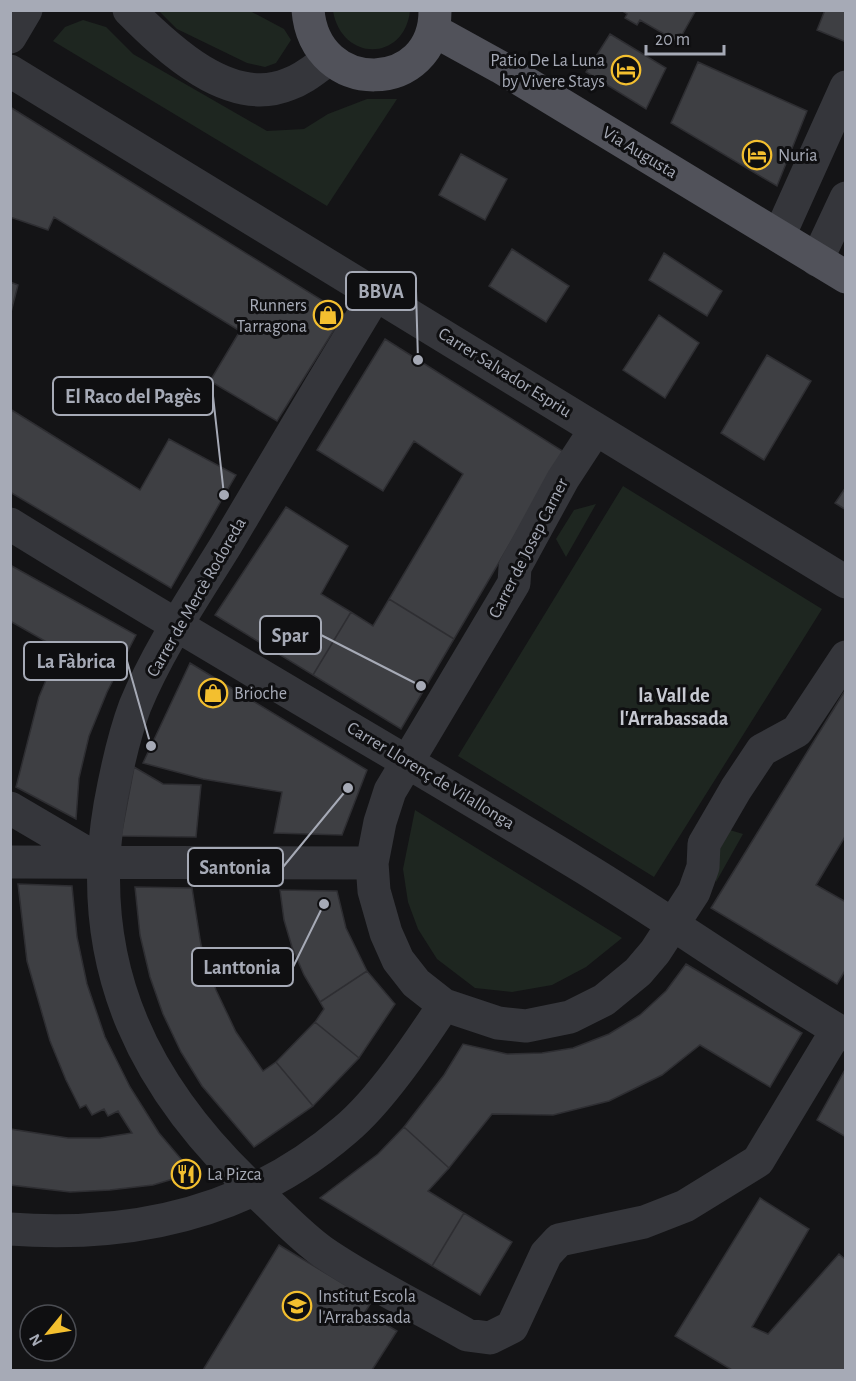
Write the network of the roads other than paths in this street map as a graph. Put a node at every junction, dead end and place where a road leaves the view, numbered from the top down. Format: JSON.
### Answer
{"nodes":[{"id":1,"x":129,"y":10,"type":"edge"},
{"id":2,"x":308,"y":10,"type":"edge"},
{"id":3,"x":434,"y":20,"type":"edge"},
{"id":4,"x":329,"y":59,"type":"junction"},
{"id":5,"x":10,"y":71,"type":"edge"},
{"id":6,"x":846,"y":87,"type":"edge"},
{"id":7,"x":846,"y":198,"type":"edge"},
{"id":8,"x":779,"y":236,"type":"junction"},
{"id":9,"x":817,"y":260,"type":"junction"},
{"id":10,"x":846,"y":278,"type":"edge"},
{"id":11,"x":377,"y":292,"type":"junction"},
{"id":12,"x":596,"y":430,"type":"junction"},
{"id":13,"x":10,"y":524,"type":"edge"},
{"id":14,"x":846,"y":582,"type":"edge"},
{"id":15,"x":176,"y":627,"type":"junction"},
{"id":16,"x":846,"y":657,"type":"edge"},
{"id":17,"x":407,"y":760,"type":"junction"},
{"id":18,"x":10,"y":808,"type":"edge"},
{"id":19,"x":10,"y":862,"type":"edge"},
{"id":20,"x":104,"y":863,"type":"junction"},
{"id":21,"x":372,"y":863,"type":"junction"},
{"id":22,"x":672,"y":924,"type":"junction"},
{"id":23,"x":444,"y":1005,"type":"junction"},
{"id":24,"x":841,"y":1033,"type":"edge"},
{"id":25,"x":253,"y":1190,"type":"junction"},
{"id":26,"x":10,"y":1229,"type":"edge"}],
"edges":[{"from":1,"to":4,"type":"street"},
{"from":2,"to":4,"type":"main road"},
{"from":3,"to":4,"type":"main road"},
{"from":3,"to":8,"type":"main road","name":"Via Augusta"},
{"from":5,"to":11,"type":"street","name":"Carrer Salvador Espriu"},
{"from":6,"to":8,"type":"street"},
{"from":7,"to":9,"type":"street"},
{"from":8,"to":9,"type":"main road","name":"Via Augusta"},
{"from":9,"to":10,"type":"main road","name":"Via Augusta"},
{"from":11,"to":12,"type":"street","name":"Carrer Salvador Espriu"},
{"from":11,"to":15,"type":"street","name":"Carrer de Mercè Rodoreda"},
{"from":12,"to":14,"type":"street","name":"Carrer Salvador Espriu"},
{"from":12,"to":17,"type":"street","name":"Carrer de Josep Carner"},
{"from":13,"to":15,"type":"street","name":"Carrer Llorenç de Vilallonga"},
{"from":15,"to":17,"type":"street","name":"Carrer Llorenç de Vilallonga"},
{"from":15,"to":20,"type":"street","name":"Carrer de Mercè Rodoreda"},
{"from":16,"to":22,"type":"street","name":"Carrer de Josep Carner"},
{"from":17,"to":21,"type":"street","name":"Carrer de Josep Carner"},
{"from":17,"to":22,"type":"street","name":"Carrer Llorenç de Vilallonga"},
{"from":18,"to":20,"type":"street"},
{"from":19,"to":20,"type":"street"},
{"from":20,"to":21,"type":"street"},
{"from":20,"to":25,"type":"street","name":"Carrer de Mercè Rodoreda"},
{"from":21,"to":23,"type":"street","name":"Carrer de Josep Carner"},
{"from":22,"to":23,"type":"street","name":"Carrer de Josep Carner"},
{"from":22,"to":24,"type":"street","name":"Carrer Llorenç de Vilallonga"},
{"from":23,"to":25,"type":"street"},
{"from":24,"to":25,"type":"street","name":"Carrer de Mercè Rodoreda"},
{"from":25,"to":26,"type":"street"}]}
